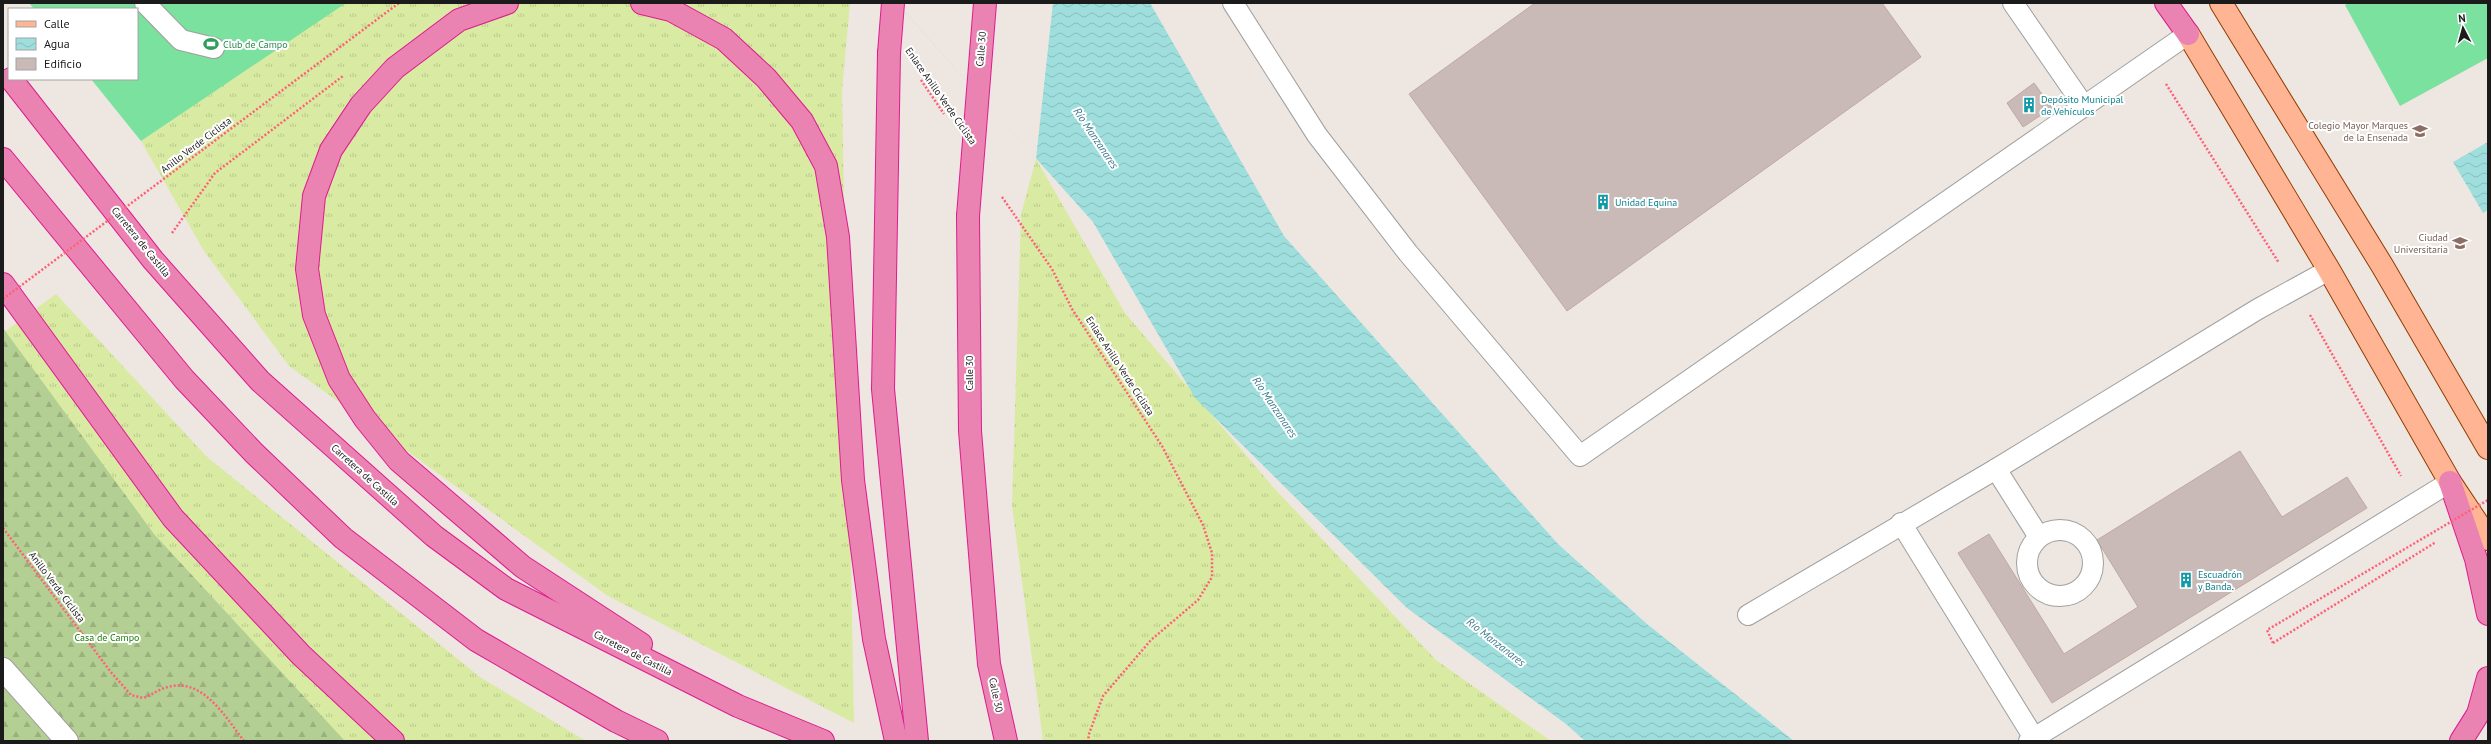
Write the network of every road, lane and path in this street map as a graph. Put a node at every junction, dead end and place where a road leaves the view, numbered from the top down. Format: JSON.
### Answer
{"nodes":[{"id":1,"x":145,"y":3,"type":"edge"},
{"id":2,"x":399,"y":3,"type":"edge"},
{"id":3,"x":507,"y":3,"type":"edge"},
{"id":4,"x":642,"y":3,"type":"edge"},
{"id":5,"x":893,"y":3,"type":"edge"},
{"id":6,"x":985,"y":3,"type":"edge"},
{"id":7,"x":1233,"y":3,"type":"edge"},
{"id":8,"x":2013,"y":3,"type":"edge"},
{"id":9,"x":2166,"y":3,"type":"edge"},
{"id":10,"x":2221,"y":3,"type":"edge"},
{"id":11,"x":2188,"y":34,"type":"junction"},
{"id":12,"x":214,"y":48,"type":"dead end"},
{"id":13,"x":345,"y":74,"type":"dead end"},
{"id":14,"x":917,"y":74,"type":"dead end"},
{"id":15,"x":12,"y":80,"type":"edge"},
{"id":16,"x":2084,"y":106,"type":"junction"},
{"id":17,"x":948,"y":120,"type":"dead end"},
{"id":18,"x":3,"y":159,"type":"edge"},
{"id":19,"x":998,"y":192,"type":"dead end"},
{"id":20,"x":153,"y":260,"type":"junction"},
{"id":21,"x":2329,"y":270,"type":"junction"},
{"id":22,"x":3,"y":284,"type":"edge"},
{"id":23,"x":3,"y":299,"type":"edge"},
{"id":24,"x":2488,"y":448,"type":"edge"},
{"id":25,"x":1996,"y":469,"type":"junction"},
{"id":26,"x":2450,"y":482,"type":"junction"},
{"id":27,"x":2488,"y":500,"type":"edge"},
{"id":28,"x":1901,"y":523,"type":"junction"},
{"id":29,"x":3,"y":528,"type":"edge"},
{"id":30,"x":2039,"y":537,"type":"dead end"},
{"id":31,"x":2488,"y":539,"type":"edge"},
{"id":32,"x":2437,"y":544,"type":"dead end"},
{"id":33,"x":2488,"y":614,"type":"edge"},
{"id":34,"x":1748,"y":615,"type":"dead end"},
{"id":35,"x":3,"y":669,"type":"edge"},
{"id":36,"x":2488,"y":678,"type":"edge"},
{"id":37,"x":738,"y":706,"type":"junction"},
{"id":38,"x":2032,"y":740,"type":"edge"},
{"id":39,"x":67,"y":741,"type":"edge"},
{"id":40,"x":244,"y":741,"type":"edge"},
{"id":41,"x":393,"y":741,"type":"edge"},
{"id":42,"x":657,"y":741,"type":"edge"},
{"id":43,"x":823,"y":741,"type":"edge"},
{"id":44,"x":896,"y":741,"type":"edge"},
{"id":45,"x":917,"y":741,"type":"edge"},
{"id":46,"x":1006,"y":741,"type":"edge"},
{"id":47,"x":1088,"y":741,"type":"edge"},
{"id":48,"x":2461,"y":741,"type":"edge"}],
"edges":[{"from":1,"to":12,"type":"lane"},
{"from":2,"to":23,"type":"path","name":"Anillo Verde Ciclista","bridge":true},
{"from":3,"to":37,"type":"highway"},
{"from":4,"to":44,"type":"highway"},
{"from":5,"to":45,"type":"highway","bridge":true},
{"from":6,"to":46,"type":"highway","name":"Calle 30","bridge":true},
{"from":7,"to":16,"type":"lane"},
{"from":8,"to":16,"type":"lane"},
{"from":9,"to":11,"type":"highway"},
{"from":10,"to":24,"type":"main road"},
{"from":11,"to":16,"type":"lane"},
{"from":11,"to":21,"type":"main road"},
{"from":13,"to":20,"type":"path"},
{"from":14,"to":17,"type":"path","name":"Enlace Anillo Verde Ciclista"},
{"from":15,"to":20,"type":"highway","name":"Carretera de Castilla"},
{"from":18,"to":42,"type":"highway"},
{"from":19,"to":47,"type":"path","name":"Enlace Anillo Verde Ciclista"},
{"from":20,"to":37,"type":"highway","name":"Carretera de Castilla"},
{"from":21,"to":25,"type":"lane"},
{"from":21,"to":26,"type":"main road"},
{"from":22,"to":41,"type":"highway"},
{"from":25,"to":28,"type":"lane"},
{"from":25,"to":30,"type":"lane"},
{"from":26,"to":31,"type":"main road"},
{"from":26,"to":33,"type":"highway"},
{"from":26,"to":38,"type":"lane"},
{"from":27,"to":32,"type":"path","bridge":true},
{"from":28,"to":34,"type":"lane"},
{"from":28,"to":38,"type":"lane"},
{"from":29,"to":40,"type":"path","name":"Anillo Verde Ciclista"},
{"from":35,"to":39,"type":"street"},
{"from":36,"to":48,"type":"highway"},
{"from":37,"to":43,"type":"highway","name":"Carretera de Castilla"}]}
